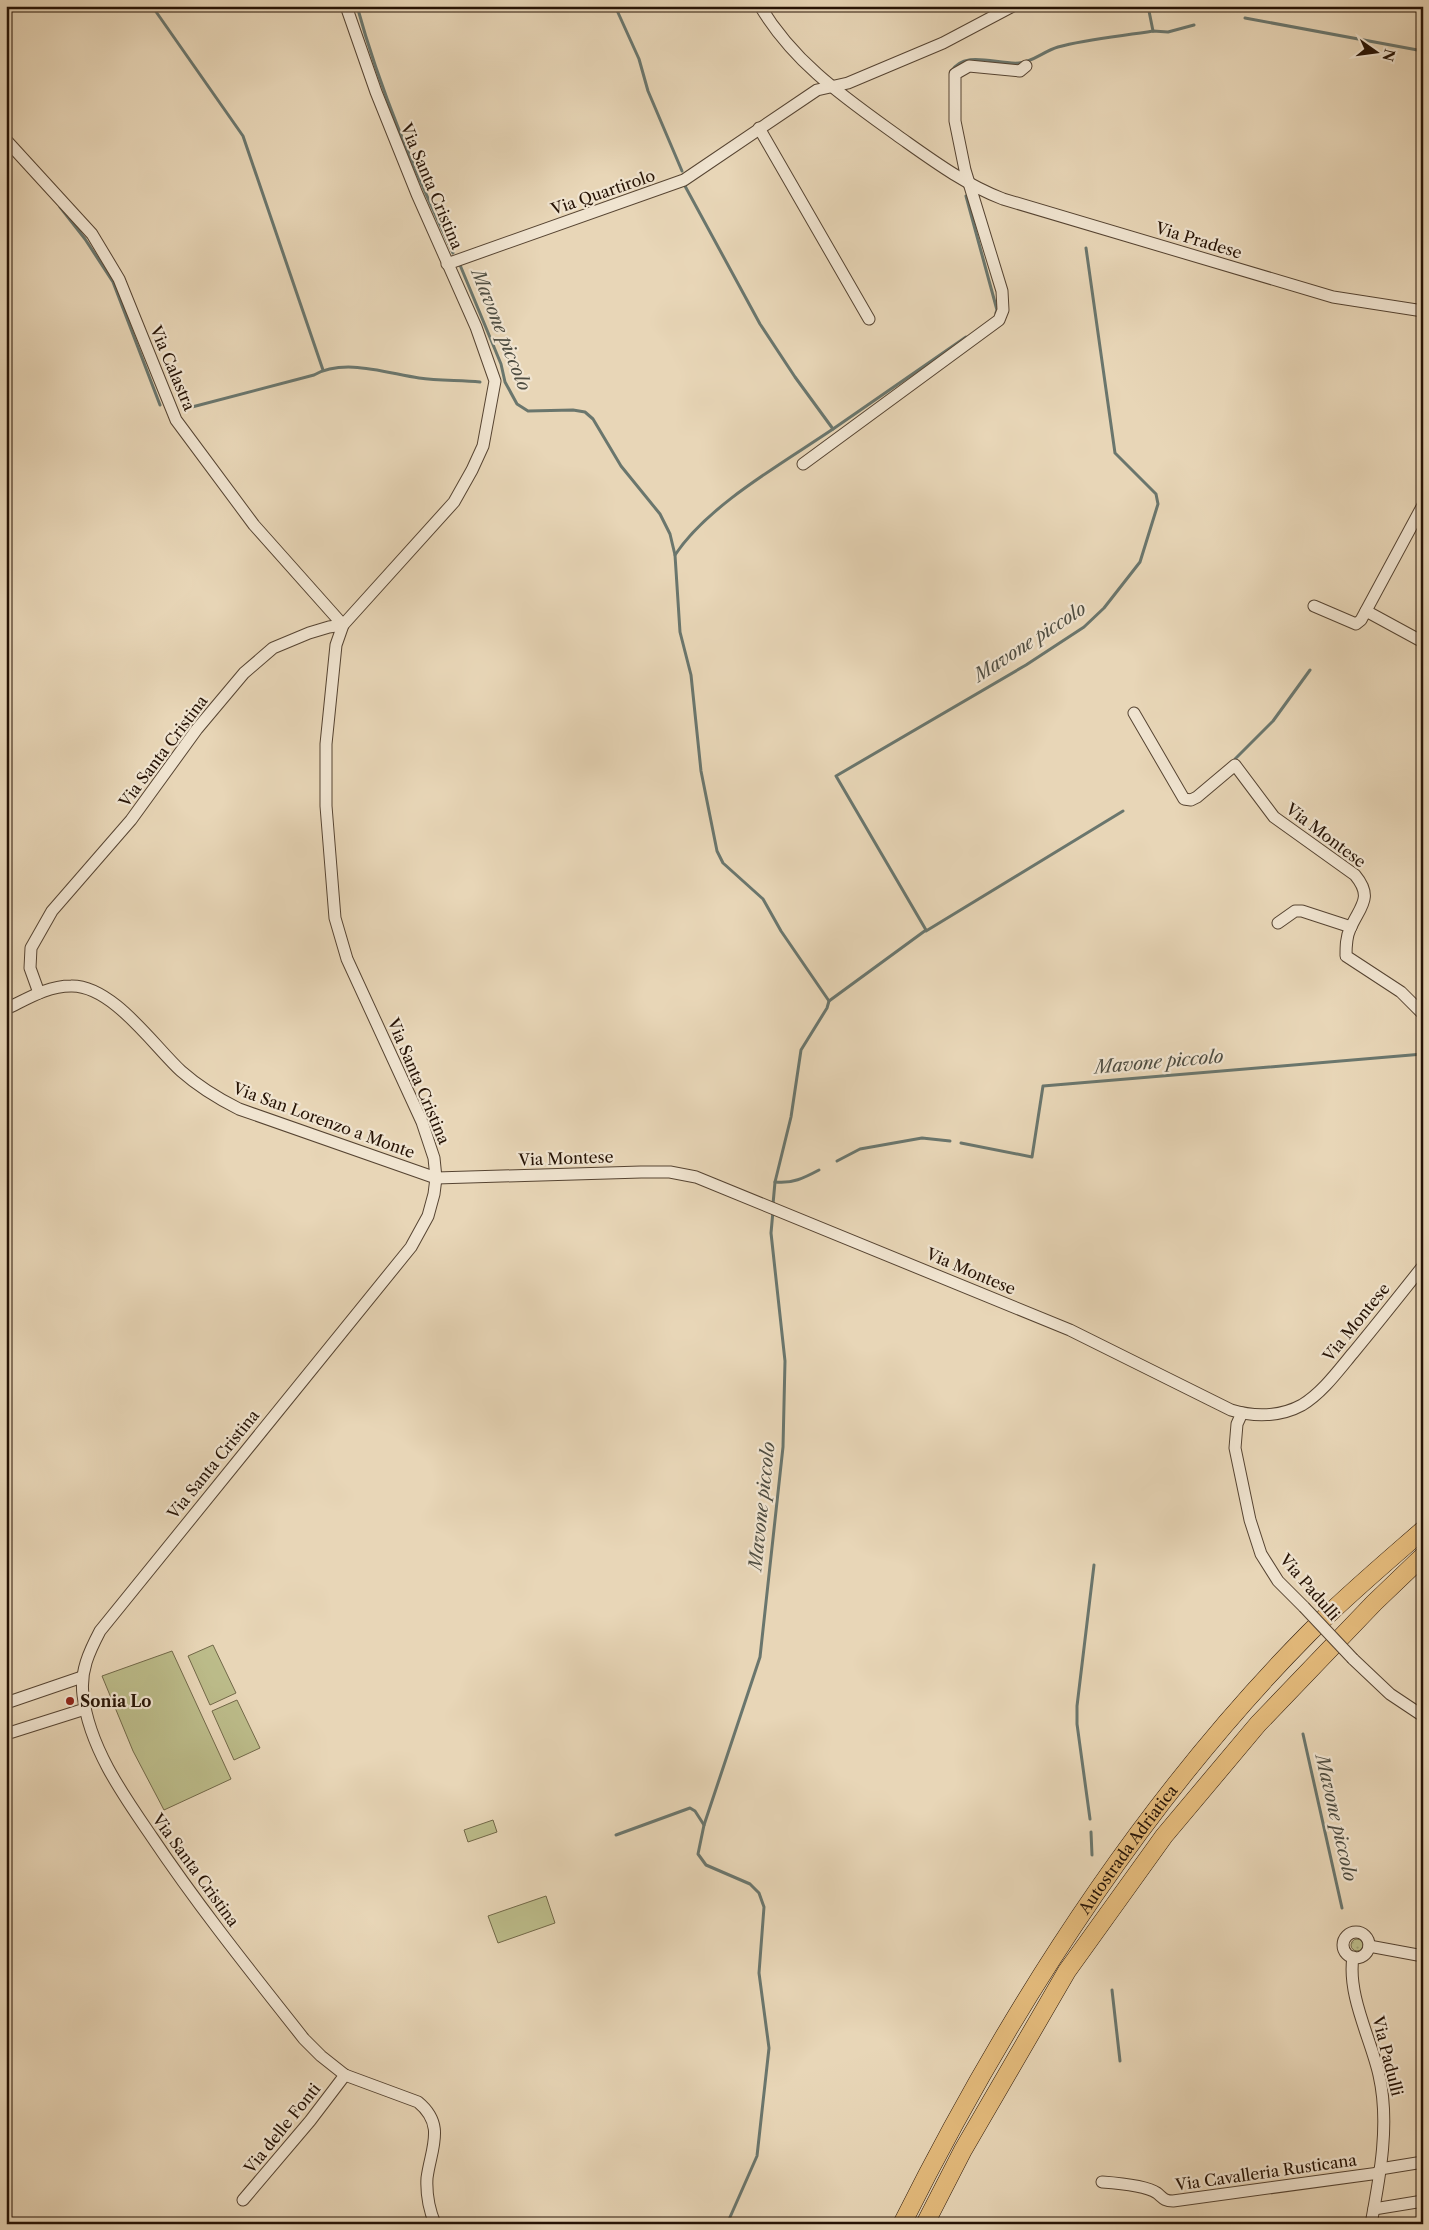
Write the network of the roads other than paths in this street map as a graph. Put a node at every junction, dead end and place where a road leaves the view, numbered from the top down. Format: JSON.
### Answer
{"nodes":[{"id":1,"x":346,"y":6,"type":"edge"},
{"id":2,"x":760,"y":6,"type":"edge"},
{"id":3,"x":1013,"y":6,"type":"edge"},
{"id":4,"x":1026,"y":66,"type":"dead end"},
{"id":5,"x":832,"y":88,"type":"junction"},
{"id":6,"x":759,"y":128,"type":"junction"},
{"id":7,"x":6,"y":140,"type":"edge"},
{"id":8,"x":969,"y":185,"type":"junction"},
{"id":9,"x":447,"y":264,"type":"junction"},
{"id":10,"x":1423,"y":311,"type":"edge"},
{"id":11,"x":869,"y":319,"type":"dead end"},
{"id":12,"x":803,"y":464,"type":"dead end"},
{"id":13,"x":1423,"y":505,"type":"edge"},
{"id":14,"x":1314,"y":606,"type":"dead end"},
{"id":15,"x":1366,"y":611,"type":"junction"},
{"id":16,"x":343,"y":625,"type":"junction"},
{"id":17,"x":1423,"y":642,"type":"edge"},
{"id":18,"x":1134,"y":713,"type":"dead end"},
{"id":19,"x":1278,"y":923,"type":"dead end"},
{"id":20,"x":1351,"y":927,"type":"junction"},
{"id":21,"x":38,"y":992,"type":"junction"},
{"id":22,"x":6,"y":1009,"type":"edge"},
{"id":23,"x":1423,"y":1014,"type":"edge"},
{"id":24,"x":436,"y":1178,"type":"junction"},
{"id":25,"x":1423,"y":1266,"type":"edge"},
{"id":26,"x":1242,"y":1413,"type":"junction"},
{"id":27,"x":1423,"y":1530,"type":"edge"},
{"id":28,"x":1423,"y":1556,"type":"edge"},
{"id":29,"x":82,"y":1677,"type":"junction"},
{"id":30,"x":6,"y":1703,"type":"edge"},
{"id":31,"x":85,"y":1709,"type":"junction"},
{"id":32,"x":1423,"y":1716,"type":"edge"},
{"id":33,"x":6,"y":1734,"type":"edge"},
{"id":34,"x":1369,"y":1946,"type":"junction"},
{"id":35,"x":1423,"y":1956,"type":"edge"},
{"id":36,"x":1353,"y":1957,"type":"junction"},
{"id":37,"x":345,"y":2075,"type":"junction"},
{"id":38,"x":1423,"y":2162,"type":"edge"},
{"id":39,"x":1379,"y":2171,"type":"junction"},
{"id":40,"x":1102,"y":2182,"type":"dead end"},
{"id":41,"x":243,"y":2200,"type":"dead end"},
{"id":42,"x":1423,"y":2201,"type":"edge"},
{"id":43,"x":1374,"y":2209,"type":"junction"},
{"id":44,"x":435,"y":2224,"type":"edge"},
{"id":45,"x":902,"y":2224,"type":"edge"},
{"id":46,"x":925,"y":2224,"type":"edge"},
{"id":47,"x":1371,"y":2224,"type":"edge"}],
"edges":[{"from":1,"to":9,"type":"street","name":"Via Santa Cristina"},
{"from":2,"to":5,"type":"street","name":"Via Pradese"},
{"from":3,"to":5,"type":"street","name":"Via Quartirolo"},
{"from":4,"to":8,"type":"street"},
{"from":5,"to":6,"type":"street","name":"Via Quartirolo"},
{"from":5,"to":8,"type":"street","name":"Via Pradese"},
{"from":6,"to":9,"type":"street","name":"Via Quartirolo"},
{"from":6,"to":11,"type":"street"},
{"from":7,"to":16,"type":"street","name":"Via Calastra"},
{"from":8,"to":10,"type":"street","name":"Via Pradese"},
{"from":8,"to":12,"type":"street"},
{"from":9,"to":16,"type":"street","name":"Via Santa Cristina"},
{"from":13,"to":15,"type":"street"},
{"from":14,"to":15,"type":"street"},
{"from":15,"to":17,"type":"street"},
{"from":16,"to":21,"type":"street","name":"Via Santa Cristina"},
{"from":16,"to":24,"type":"street","name":"Via Santa Cristina"},
{"from":18,"to":20,"type":"street","name":"Via Montese"},
{"from":19,"to":20,"type":"street"},
{"from":20,"to":23,"type":"street","name":"Via Montese"},
{"from":21,"to":22,"type":"street","name":"Via San Lorenzo a Monte"},
{"from":21,"to":24,"type":"street","name":"Via San Lorenzo a Monte"},
{"from":24,"to":26,"type":"street","name":"Via Montese"},
{"from":24,"to":29,"type":"street","name":"Via Santa Cristina"},
{"from":25,"to":26,"type":"street","name":"Via Montese"},
{"from":26,"to":32,"type":"street","name":"Via Padulli","bridge":true},
{"from":27,"to":45,"type":"highway","name":"Autostrada Adriatica"},
{"from":28,"to":46,"type":"highway","name":"Autostrada Adriatica"},
{"from":29,"to":30,"type":"street"},
{"from":29,"to":31,"type":"street","name":"Via Santa Cristina"},
{"from":31,"to":33,"type":"street"},
{"from":31,"to":37,"type":"street","name":"Via Santa Cristina"},
{"from":34,"to":35,"type":"street"},
{"from":34,"to":36,"type":"street"},
{"from":34,"to":36,"type":"street","name":"Via Padulli"},
{"from":36,"to":39,"type":"street","name":"Via Padulli"},
{"from":37,"to":41,"type":"street","name":"Via delle Fonti"},
{"from":37,"to":44,"type":"street","name":"Via Santa Cristina"},
{"from":38,"to":39,"type":"street","name":"Via Cavalleria Rusticana"},
{"from":39,"to":40,"type":"street","name":"Via Cavalleria Rusticana"},
{"from":39,"to":43,"type":"street","name":"Via Padulli"},
{"from":42,"to":43,"type":"street"},
{"from":43,"to":47,"type":"street","name":"Via Padulli"}]}
